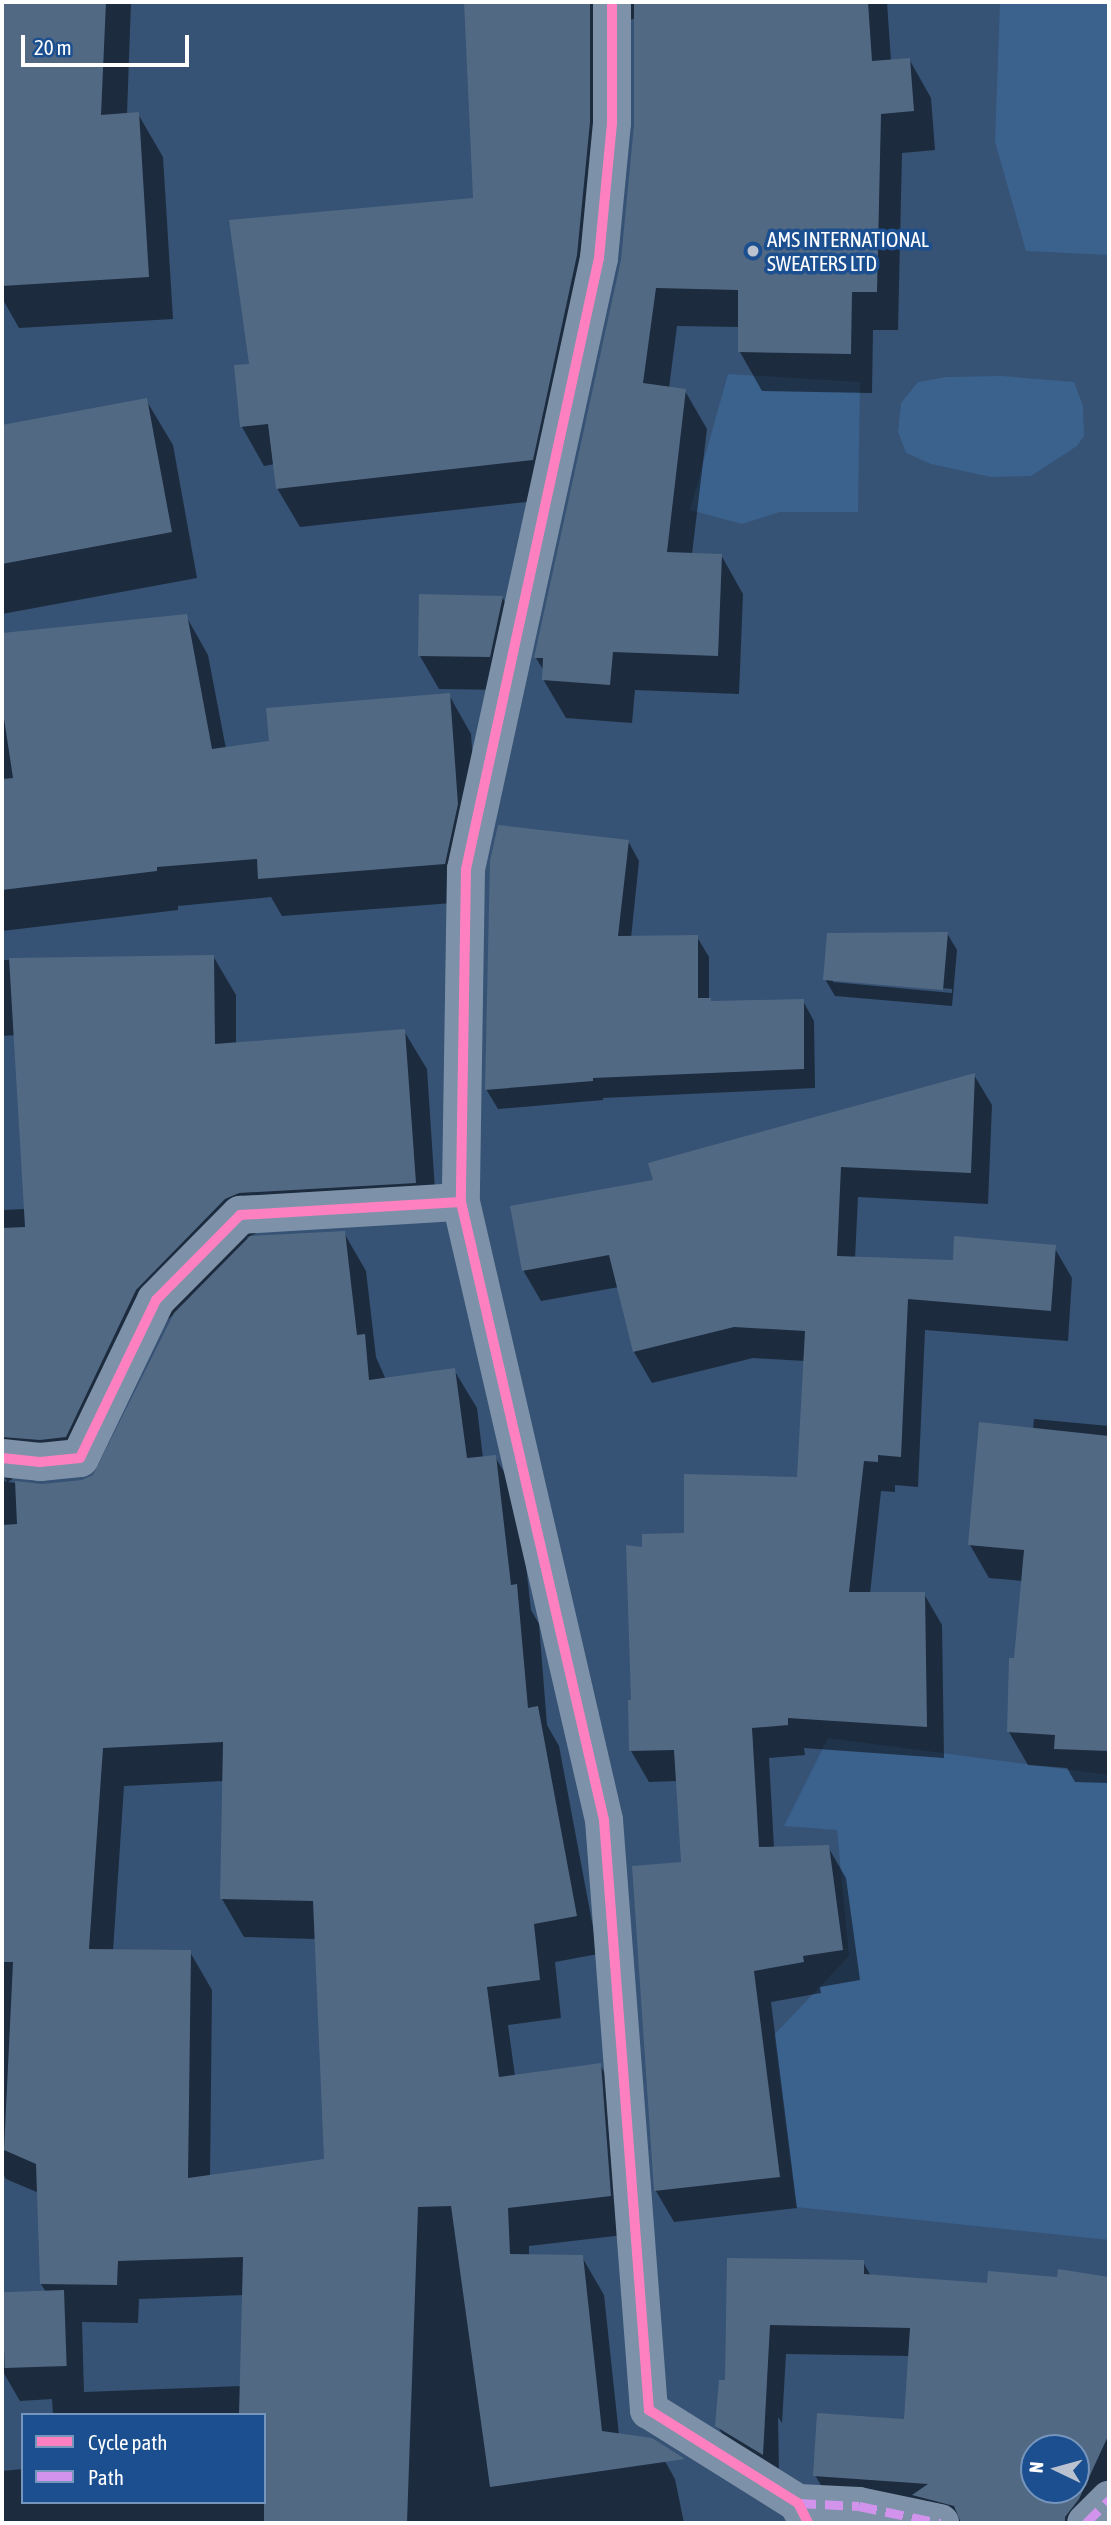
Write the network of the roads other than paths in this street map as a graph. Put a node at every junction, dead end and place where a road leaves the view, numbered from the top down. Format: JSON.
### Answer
{"nodes":[{"id":1,"x":612,"y":2,"type":"edge"},
{"id":2,"x":461,"y":1202,"type":"junction"},
{"id":3,"x":2,"y":1458,"type":"edge"},
{"id":4,"x":1109,"y":2500,"type":"edge"},
{"id":5,"x":803,"y":2513,"type":"edge"},
{"id":6,"x":940,"y":2523,"type":"edge"},
{"id":7,"x":1086,"y":2523,"type":"edge"}],
"edges":[{"from":1,"to":2,"type":"street"},
{"from":2,"to":3,"type":"street"},
{"from":2,"to":5,"type":"street"},
{"from":4,"to":7,"type":"street"},
{"from":5,"to":6,"type":"street"}]}
